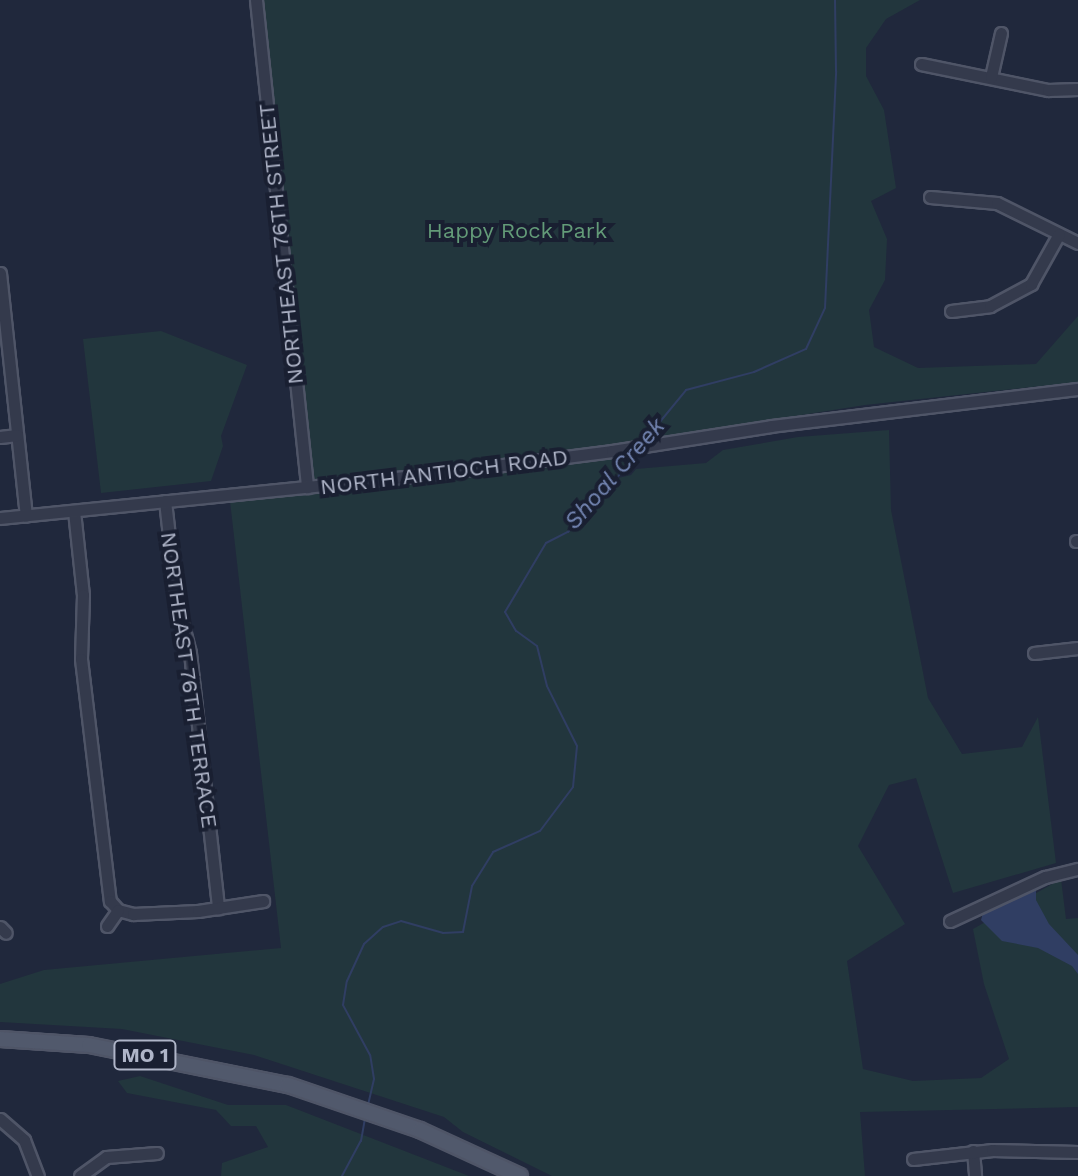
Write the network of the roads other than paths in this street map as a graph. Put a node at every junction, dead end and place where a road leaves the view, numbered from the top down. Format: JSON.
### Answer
{"nodes":[{"id":1,"x":256,"y":0,"type":"edge"},
{"id":2,"x":1001,"y":33,"type":"dead end"},
{"id":3,"x":921,"y":64,"type":"dead end"},
{"id":4,"x":991,"y":77,"type":"junction"},
{"id":5,"x":1078,"y":89,"type":"edge"},
{"id":6,"x":930,"y":197,"type":"dead end"},
{"id":7,"x":1059,"y":234,"type":"junction"},
{"id":8,"x":1078,"y":243,"type":"edge"},
{"id":9,"x":0,"y":273,"type":"edge"},
{"id":10,"x":1008,"y":297,"type":"junction"},
{"id":11,"x":951,"y":311,"type":"dead end"},
{"id":12,"x":1014,"y":311,"type":"dead end"},
{"id":13,"x":3,"y":330,"type":"edge"},
{"id":14,"x":1078,"y":389,"type":"edge"},
{"id":15,"x":17,"y":435,"type":"junction"},
{"id":16,"x":0,"y":437,"type":"edge"},
{"id":17,"x":307,"y":487,"type":"junction"},
{"id":18,"x":165,"y":501,"type":"junction"},
{"id":19,"x":74,"y":511,"type":"junction"},
{"id":20,"x":26,"y":516,"type":"junction"},
{"id":21,"x":0,"y":518,"type":"edge"},
{"id":22,"x":1078,"y":648,"type":"edge"},
{"id":23,"x":1034,"y":653,"type":"dead end"},
{"id":24,"x":1078,"y":869,"type":"edge"},
{"id":25,"x":263,"y":901,"type":"dead end"},
{"id":26,"x":218,"y":908,"type":"junction"},
{"id":27,"x":118,"y":910,"type":"junction"},
{"id":28,"x":950,"y":921,"type":"dead end"},
{"id":29,"x":107,"y":926,"type":"dead end"},
{"id":30,"x":0,"y":1039,"type":"edge"},
{"id":31,"x":0,"y":1119,"type":"edge"},
{"id":32,"x":973,"y":1151,"type":"junction"},
{"id":33,"x":1078,"y":1152,"type":"edge"},
{"id":34,"x":157,"y":1153,"type":"dead end"},
{"id":35,"x":913,"y":1159,"type":"dead end"},
{"id":36,"x":38,"y":1176,"type":"edge"},
{"id":37,"x":80,"y":1176,"type":"edge"},
{"id":38,"x":520,"y":1176,"type":"edge"},
{"id":39,"x":975,"y":1176,"type":"edge"}],
"edges":[{"from":1,"to":17,"type":"street","name":"NORTHEAST 76TH STREET"},
{"from":2,"to":4,"type":"street"},
{"from":3,"to":4,"type":"street"},
{"from":4,"to":5,"type":"street"},
{"from":6,"to":7,"type":"street"},
{"from":7,"to":8,"type":"street"},
{"from":7,"to":10,"type":"street"},
{"from":9,"to":13,"type":"street"},
{"from":10,"to":11,"type":"street"},
{"from":10,"to":12,"type":"street"},
{"from":13,"to":15,"type":"street"},
{"from":14,"to":17,"type":"street","name":"NORTH ANTIOCH ROAD"},
{"from":15,"to":16,"type":"street"},
{"from":15,"to":20,"type":"street"},
{"from":17,"to":18,"type":"street","name":"NORTH ANTIOCH ROAD"},
{"from":18,"to":19,"type":"street","name":"NORTH ANTIOCH ROAD"},
{"from":18,"to":26,"type":"street","name":"NORTHEAST 76TH TERRACE"},
{"from":19,"to":20,"type":"street","name":"NORTH ANTIOCH ROAD"},
{"from":19,"to":27,"type":"street"},
{"from":20,"to":21,"type":"street","name":"NORTH ANTIOCH ROAD"},
{"from":22,"to":23,"type":"street"},
{"from":24,"to":28,"type":"street"},
{"from":25,"to":26,"type":"street"},
{"from":26,"to":27,"type":"street"},
{"from":27,"to":29,"type":"street"},
{"from":30,"to":38,"type":"main road","number":"MO 1"},
{"from":31,"to":36,"type":"street"},
{"from":32,"to":33,"type":"street"},
{"from":32,"to":35,"type":"street"},
{"from":32,"to":39,"type":"street"},
{"from":34,"to":37,"type":"street"}]}
